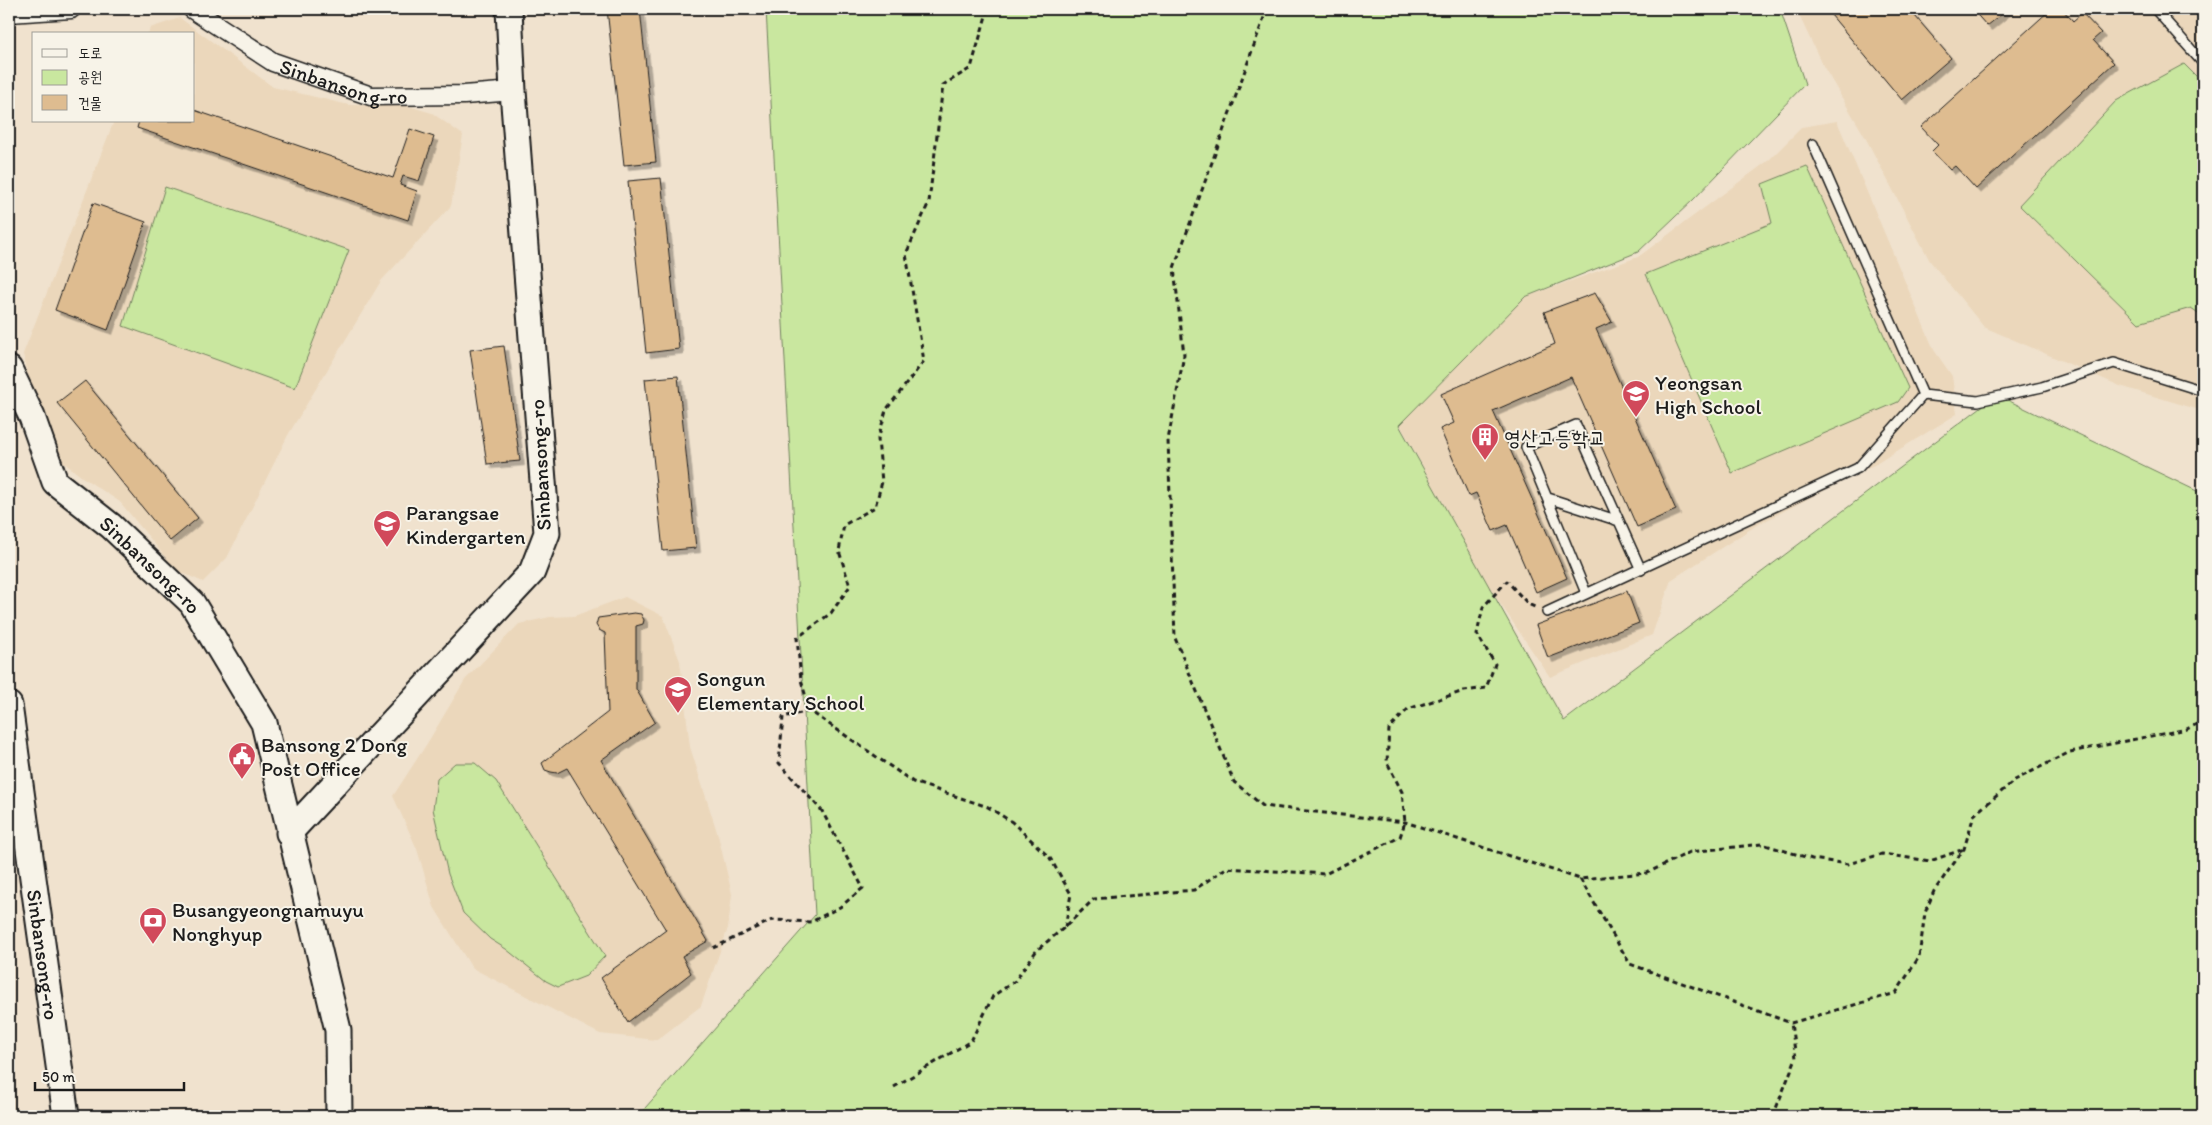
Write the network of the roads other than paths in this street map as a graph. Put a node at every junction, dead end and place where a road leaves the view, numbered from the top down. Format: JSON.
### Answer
{"nodes":[{"id":1,"x":70,"y":9,"type":"edge"},
{"id":2,"x":192,"y":9,"type":"edge"},
{"id":3,"x":509,"y":9,"type":"edge"},
{"id":4,"x":2155,"y":9,"type":"edge"},
{"id":5,"x":9,"y":13,"type":"edge"},
{"id":6,"x":2203,"y":63,"type":"edge"},
{"id":7,"x":513,"y":91,"type":"junction"},
{"id":8,"x":1813,"y":144,"type":"dead end"},
{"id":9,"x":9,"y":369,"type":"edge"},
{"id":10,"x":2203,"y":392,"type":"edge"},
{"id":11,"x":1924,"y":395,"type":"junction"},
{"id":12,"x":1548,"y":498,"type":"junction"},
{"id":13,"x":1619,"y":521,"type":"junction"},
{"id":14,"x":1641,"y":570,"type":"junction"},
{"id":15,"x":1586,"y":592,"type":"junction"},
{"id":16,"x":1547,"y":612,"type":"road end"},
{"id":17,"x":9,"y":710,"type":"edge"},
{"id":18,"x":16,"y":825,"type":"edge"},
{"id":19,"x":289,"y":833,"type":"junction"},
{"id":20,"x":66,"y":1116,"type":"edge"},
{"id":21,"x":339,"y":1116,"type":"edge"}],
"edges":[{"from":1,"to":5,"type":"street"},
{"from":2,"to":7,"type":"street","name":"Sinbansong-ro"},
{"from":3,"to":7,"type":"main road","name":"Sinbansong-ro"},
{"from":4,"to":6,"type":"lane"},
{"from":7,"to":19,"type":"main road","name":"Sinbansong-ro"},
{"from":8,"to":11,"type":"lane"},
{"from":9,"to":19,"type":"main road","name":"Sinbansong-ro"},
{"from":10,"to":11,"type":"lane"},
{"from":11,"to":14,"type":"lane"},
{"from":12,"to":13,"type":"lane"},
{"from":12,"to":13,"type":"lane"},
{"from":12,"to":15,"type":"lane"},
{"from":13,"to":14,"type":"lane"},
{"from":14,"to":15,"type":"lane"},
{"from":15,"to":16,"type":"lane"},
{"from":17,"to":18,"type":"main road","name":"Sinbansong-ro"},
{"from":18,"to":20,"type":"main road","name":"Sinbansong-ro"},
{"from":19,"to":21,"type":"main road","name":"Sinbansong-ro"}]}
